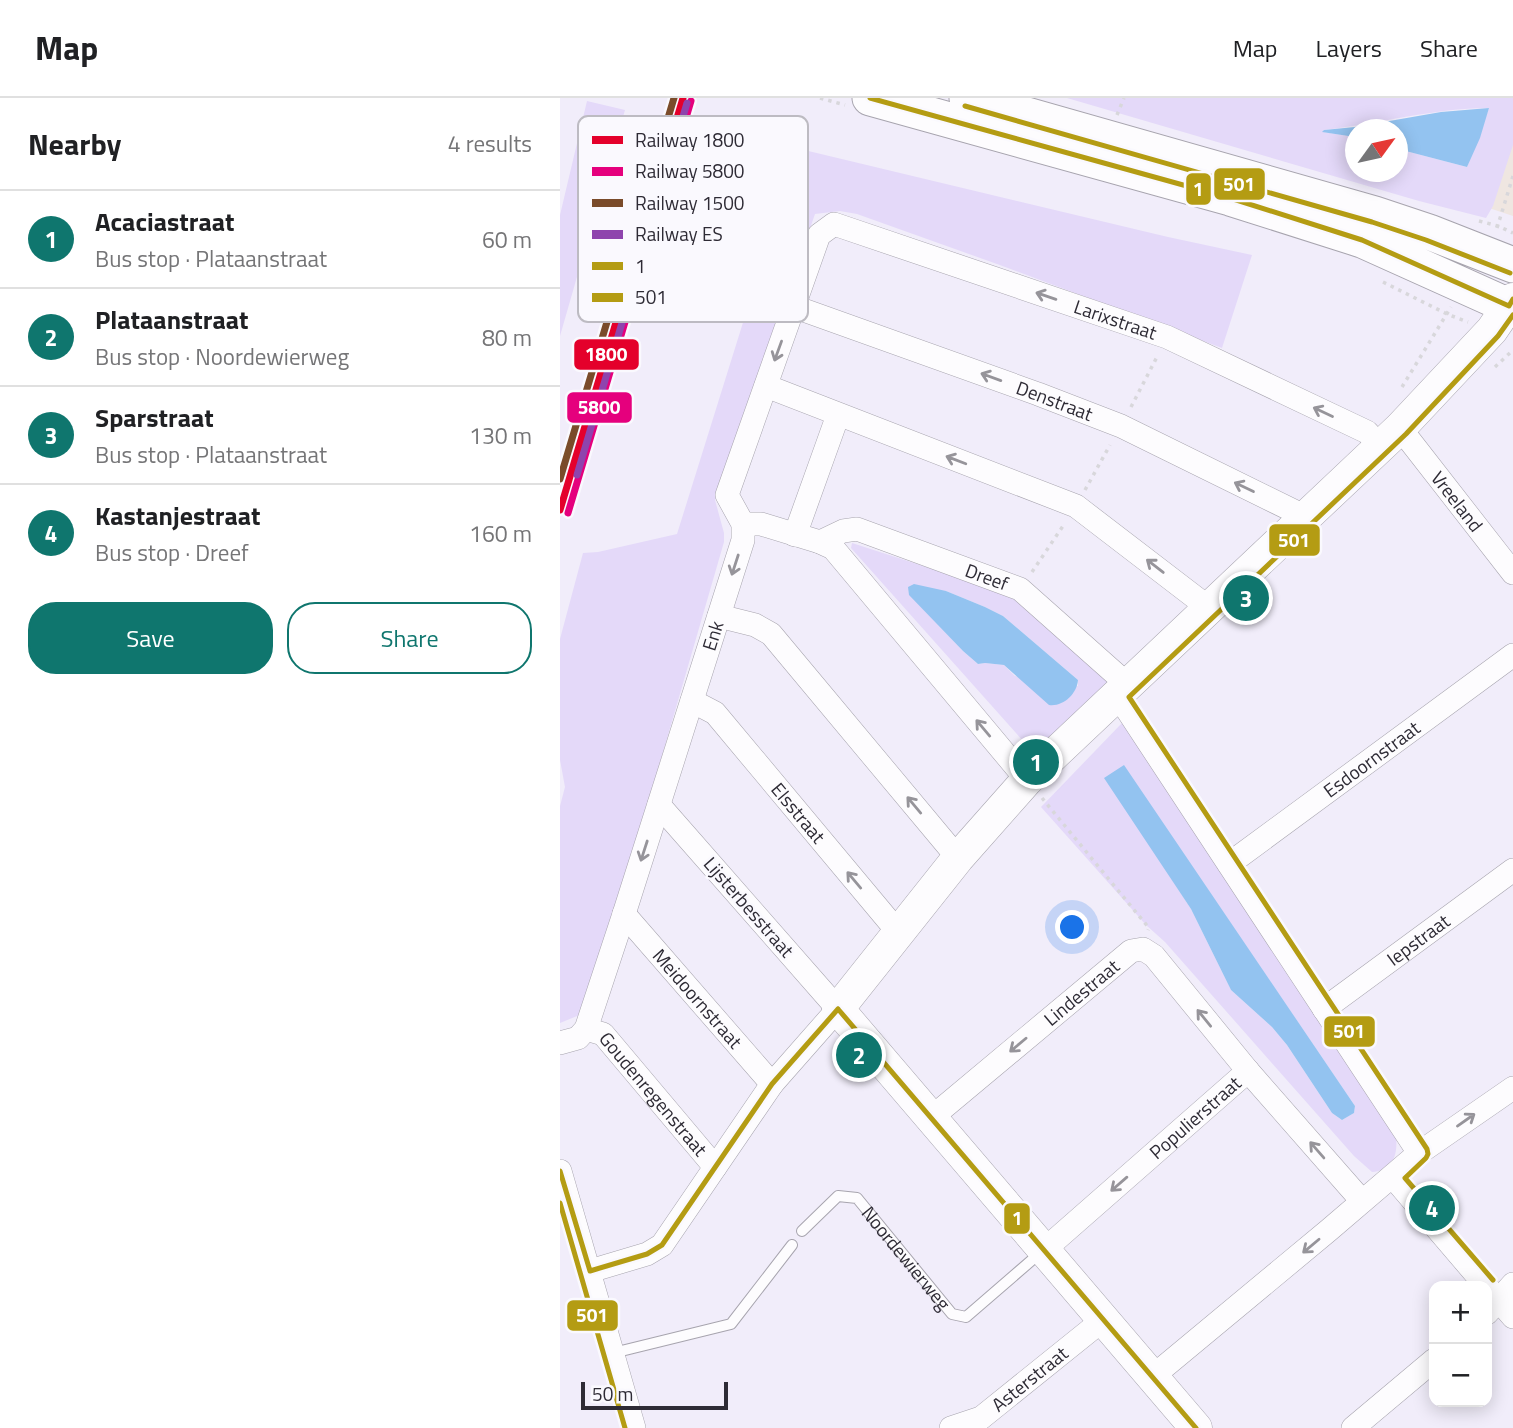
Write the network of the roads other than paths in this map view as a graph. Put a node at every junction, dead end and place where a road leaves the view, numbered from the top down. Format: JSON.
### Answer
{"nodes":[{"id":1,"x":870,"y":98,"type":"edge"},
{"id":2,"x":967,"y":98,"type":"edge"},
{"id":3,"x":1513,"y":265,"type":"edge"},
{"id":4,"x":808,"y":268,"type":"edge"},
{"id":5,"x":1512,"y":305,"type":"edge"},
{"id":6,"x":808,"y":312,"type":"edge"},
{"id":7,"x":789,"y":322,"type":"edge"},
{"id":8,"x":766,"y":386,"type":"junction"},
{"id":9,"x":838,"y":415,"type":"junction"},
{"id":10,"x":1391,"y":438,"type":"junction"},
{"id":11,"x":1306,"y":517,"type":"junction"},
{"id":12,"x":743,"y":524,"type":"junction"},
{"id":13,"x":795,"y":535,"type":"junction"},
{"id":14,"x":820,"y":542,"type":"junction"},
{"id":15,"x":1513,"y":573,"type":"edge"},
{"id":16,"x":1209,"y":608,"type":"junction"},
{"id":17,"x":719,"y":616,"type":"junction"},
{"id":18,"x":1513,"y":654,"type":"edge"},
{"id":19,"x":1123,"y":691,"type":"junction"},
{"id":20,"x":692,"y":701,"type":"junction"},
{"id":21,"x":1027,"y":780,"type":"junction"},
{"id":22,"x":659,"y":805,"type":"junction"},
{"id":23,"x":958,"y":858,"type":"junction"},
{"id":24,"x":1229,"y":864,"type":"junction"},
{"id":25,"x":1513,"y":870,"type":"edge"},
{"id":26,"x":624,"y":914,"type":"junction"},
{"id":27,"x":898,"y":932,"type":"junction"},
{"id":28,"x":838,"y":1009,"type":"junction"},
{"id":29,"x":1324,"y":1009,"type":"junction"},
{"id":30,"x":586,"y":1029,"type":"junction"},
{"id":31,"x":560,"y":1043,"type":"edge"},
{"id":32,"x":1248,"y":1070,"type":"junction"},
{"id":33,"x":772,"y":1084,"type":"junction"},
{"id":34,"x":1513,"y":1088,"type":"edge"},
{"id":35,"x":931,"y":1118,"type":"junction"},
{"id":36,"x":1419,"y":1153,"type":"junction"},
{"id":37,"x":715,"y":1167,"type":"junction"},
{"id":38,"x":560,"y":1171,"type":"edge"},
{"id":39,"x":1392,"y":1177,"type":"junction"},
{"id":40,"x":1362,"y":1201,"type":"junction"},
{"id":41,"x":802,"y":1231,"type":"dead end"},
{"id":42,"x":792,"y":1245,"type":"dead end"},
{"id":43,"x":1044,"y":1250,"type":"junction"},
{"id":44,"x":590,"y":1271,"type":"junction"},
{"id":45,"x":1497,"y":1298,"type":"edge"},
{"id":46,"x":1104,"y":1320,"type":"junction"},
{"id":47,"x":613,"y":1353,"type":"junction"},
{"id":48,"x":1429,"y":1364,"type":"edge"},
{"id":49,"x":1152,"y":1377,"type":"junction"},
{"id":50,"x":635,"y":1428,"type":"edge"},
{"id":51,"x":951,"y":1428,"type":"edge"},
{"id":52,"x":1196,"y":1428,"type":"edge"},
{"id":53,"x":1353,"y":1428,"type":"edge"}],
"edges":[{"from":1,"to":5,"type":"main road"},
{"from":2,"to":3,"type":"main road"},
{"from":10,"to":4,"type":"street","name":"Larixstraat","one_way":true},
{"from":5,"to":10,"type":"street"},
{"from":11,"to":6,"type":"street","name":"Denstraat","one_way":true},
{"from":7,"to":8,"type":"street","one_way":true},
{"from":8,"to":9,"type":"street"},
{"from":8,"to":12,"type":"street"},
{"from":9,"to":13,"type":"street"},
{"from":16,"to":9,"type":"street","one_way":true},
{"from":10,"to":11,"type":"street"},
{"from":10,"to":15,"type":"street","name":"Vreeland"},
{"from":11,"to":16,"type":"street"},
{"from":12,"to":13,"type":"street"},
{"from":12,"to":17,"type":"street","name":"Enk","one_way":true},
{"from":13,"to":14,"type":"street"},
{"from":14,"to":19,"type":"street","name":"Dreef"},
{"from":21,"to":14,"type":"street","one_way":true},
{"from":16,"to":19,"type":"street"},
{"from":17,"to":20,"type":"street","name":"Enk"},
{"from":23,"to":17,"type":"street","one_way":true},
{"from":18,"to":24,"type":"street","name":"Esdoornstraat"},
{"from":19,"to":21,"type":"street"},
{"from":19,"to":24,"type":"street","name":"Dreef"},
{"from":20,"to":22,"type":"street","name":"Enk"},
{"from":27,"to":20,"type":"street","name":"Elsstraat","one_way":true},
{"from":21,"to":23,"type":"street"},
{"from":22,"to":26,"type":"street","name":"Enk","one_way":true},
{"from":22,"to":28,"type":"street","name":"Lijsterbesstraat"},
{"from":23,"to":27,"type":"street"},
{"from":24,"to":29,"type":"street","name":"Dreef"},
{"from":25,"to":29,"type":"street","name":"Iepstraat"},
{"from":26,"to":30,"type":"street","name":"Enk"},
{"from":26,"to":33,"type":"street","name":"Meidoornstraat"},
{"from":27,"to":28,"type":"street"},
{"from":28,"to":33,"type":"street"},
{"from":28,"to":35,"type":"street"},
{"from":29,"to":36,"type":"street","name":"Dreef"},
{"from":30,"to":31,"type":"street"},
{"from":30,"to":37,"type":"street","name":"Goudenregenstraat"},
{"from":32,"to":35,"type":"street","name":"Lindestraat","one_way":true},
{"from":40,"to":32,"type":"street","name":"Populierstraat","one_way":true},
{"from":32,"to":43,"type":"street","name":"Populierstraat","one_way":true},
{"from":33,"to":37,"type":"street"},
{"from":36,"to":34,"type":"street","one_way":true},
{"from":35,"to":43,"type":"street"},
{"from":36,"to":39,"type":"street"},
{"from":37,"to":44,"type":"street"},
{"from":38,"to":44,"type":"street"},
{"from":39,"to":40,"type":"street"},
{"from":39,"to":45,"type":"street"},
{"from":40,"to":49,"type":"street","one_way":true},
{"from":41,"to":43,"type":"lane","name":"Noordewierweg"},
{"from":42,"to":47,"type":"lane"},
{"from":43,"to":46,"type":"street"},
{"from":44,"to":47,"type":"street"},
{"from":46,"to":49,"type":"street"},
{"from":46,"to":51,"type":"street","name":"Asterstraat"},
{"from":47,"to":50,"type":"street"},
{"from":48,"to":53,"type":"street"},
{"from":49,"to":52,"type":"street"}]}
